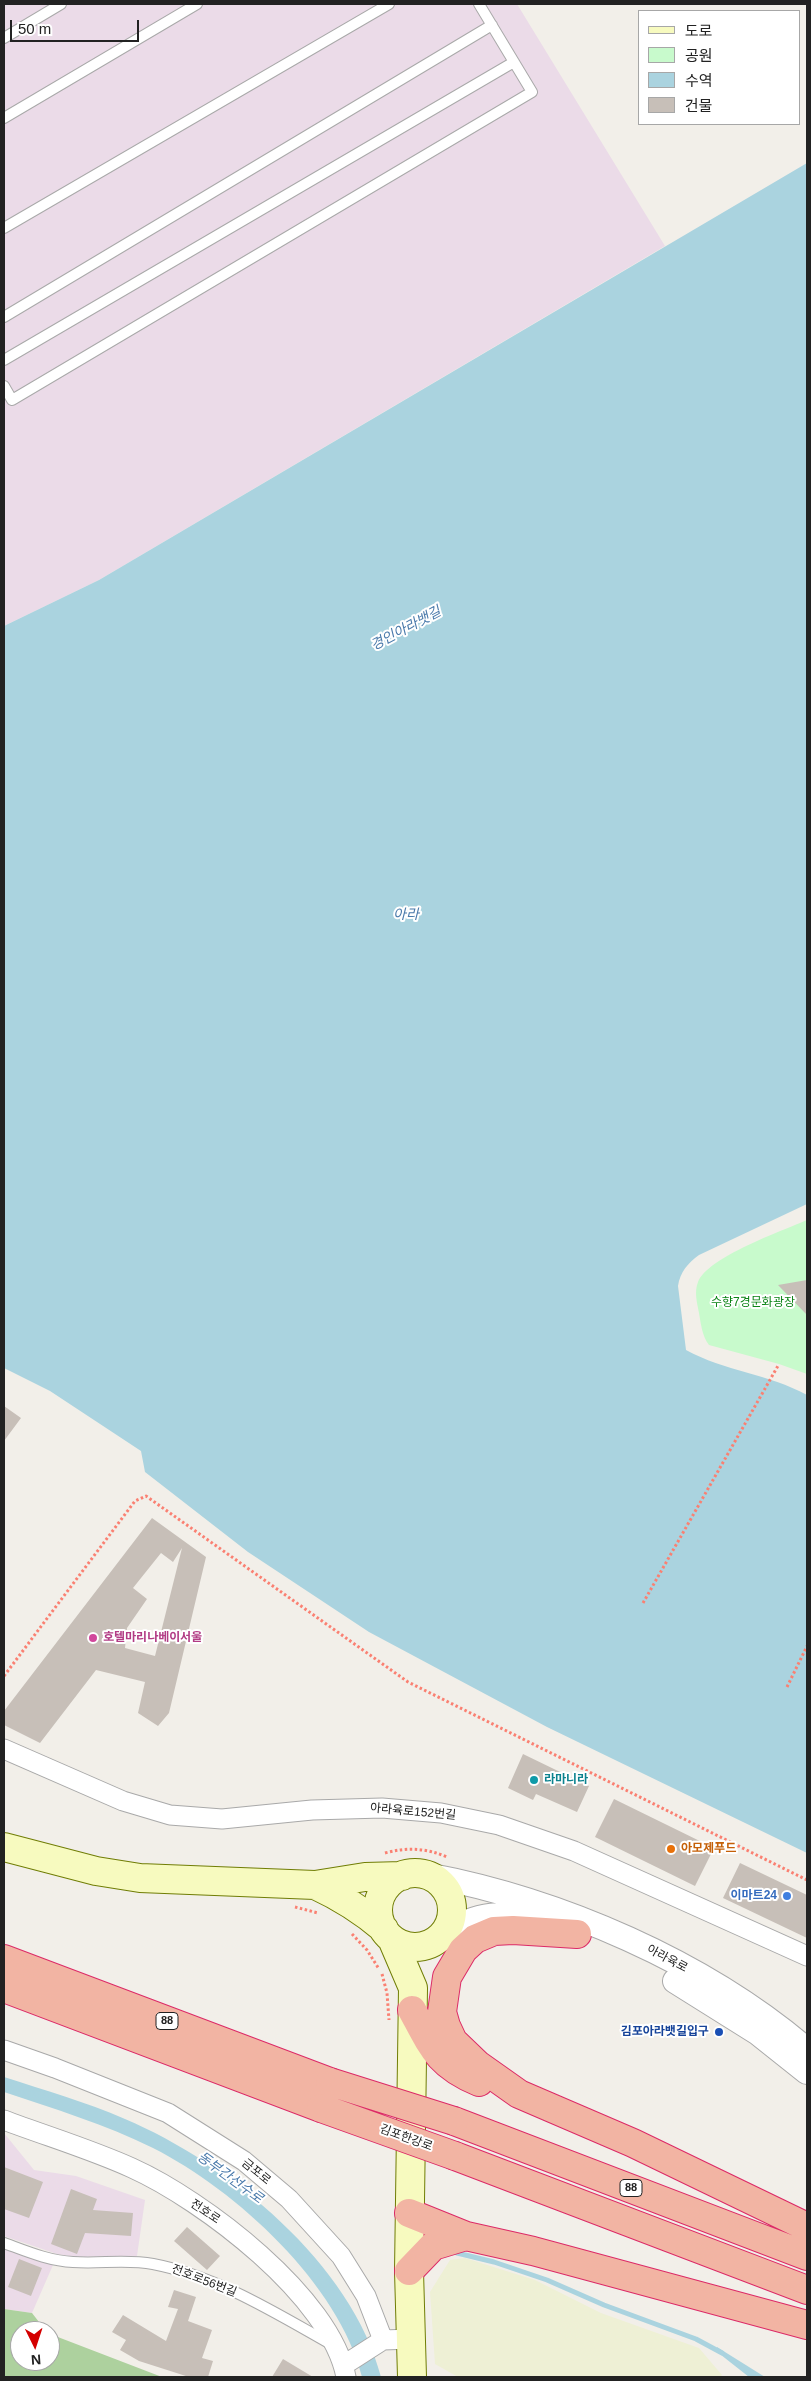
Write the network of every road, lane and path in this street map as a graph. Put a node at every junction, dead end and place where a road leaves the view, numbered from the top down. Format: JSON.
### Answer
{"nodes":[{"id":1,"x":62,"y":4,"type":"edge"},
{"id":2,"x":197,"y":4,"type":"edge"},
{"id":3,"x":389,"y":4,"type":"edge"},
{"id":4,"x":479,"y":4,"type":"edge"},
{"id":5,"x":492,"y":25,"type":"junction"},
{"id":6,"x":4,"y":38,"type":"edge"},
{"id":7,"x":514,"y":62,"type":"junction"},
{"id":8,"x":4,"y":118,"type":"edge"},
{"id":9,"x":4,"y":228,"type":"edge"},
{"id":10,"x":4,"y":318,"type":"edge"},
{"id":11,"x":4,"y":360,"type":"edge"},
{"id":12,"x":4,"y":386,"type":"edge"},
{"id":13,"x":779,"y":1364,"type":"dead end"},
{"id":14,"x":643,"y":1603,"type":"dead end"},
{"id":15,"x":807,"y":1646,"type":"edge"},
{"id":16,"x":4,"y":1676,"type":"edge"},
{"id":17,"x":787,"y":1687,"type":"dead end"},
{"id":18,"x":4,"y":1749,"type":"edge"},
{"id":19,"x":4,"y":1847,"type":"edge"},
{"id":20,"x":414,"y":1876,"type":"junction"},
{"id":21,"x":807,"y":1880,"type":"edge"},
{"id":22,"x":315,"y":1885,"type":"junction"},
{"id":23,"x":388,"y":1934,"type":"junction"},
{"id":24,"x":577,"y":1934,"type":"junction"},
{"id":25,"x":441,"y":1936,"type":"junction"},
{"id":26,"x":807,"y":1956,"type":"edge"},
{"id":27,"x":4,"y":1959,"type":"edge"},
{"id":28,"x":4,"y":1988,"type":"edge"},
{"id":29,"x":412,"y":1999,"type":"junction"},
{"id":30,"x":4,"y":2050,"type":"edge"},
{"id":31,"x":807,"y":2050,"type":"edge"},
{"id":32,"x":807,"y":2072,"type":"edge"},
{"id":33,"x":519,"y":2094,"type":"junction"},
{"id":34,"x":4,"y":2120,"type":"edge"},
{"id":35,"x":409,"y":2213,"type":"junction"},
{"id":36,"x":807,"y":2227,"type":"edge"},
{"id":37,"x":466,"y":2236,"type":"junction"},
{"id":38,"x":4,"y":2243,"type":"edge"},
{"id":39,"x":807,"y":2256,"type":"edge"},
{"id":40,"x":409,"y":2271,"type":"junction"},
{"id":41,"x":807,"y":2290,"type":"edge"},
{"id":42,"x":807,"y":2325,"type":"edge"},
{"id":43,"x":412,"y":2339,"type":"junction"},
{"id":44,"x":379,"y":2341,"type":"junction"},
{"id":45,"x":335,"y":2346,"type":"junction"},
{"id":46,"x":347,"y":2368,"type":"edge"},
{"id":47,"x":412,"y":2377,"type":"edge"}],
"edges":[{"from":1,"to":6,"type":"lane"},
{"from":2,"to":8,"type":"lane"},
{"from":3,"to":9,"type":"lane"},
{"from":4,"to":5,"type":"lane"},
{"from":5,"to":7,"type":"lane"},
{"from":5,"to":10,"type":"lane"},
{"from":7,"to":11,"type":"lane"},
{"from":7,"to":12,"type":"lane"},
{"from":13,"to":14,"type":"path"},
{"from":15,"to":17,"type":"path"},
{"from":16,"to":21,"type":"path"},
{"from":18,"to":26,"type":"street","name":"아라육로152번길"},
{"from":19,"to":22,"type":"main road"},
{"from":20,"to":22,"type":"main road"},
{"from":20,"to":23,"type":"main road"},
{"from":20,"to":25,"type":"main road"},
{"from":20,"to":31,"type":"street","name":"아라육로"},
{"from":22,"to":23,"type":"main road"},
{"from":23,"to":25,"type":"main road"},
{"from":23,"to":29,"type":"main road"},
{"from":24,"to":25,"type":"street","name":"아라육로"},
{"from":24,"to":32,"type":"street","name":"아라육로"},
{"from":24,"to":33,"type":"highway"},
{"from":25,"to":29,"type":"main road"},
{"from":27,"to":39,"type":"highway","number":"88","bridge":true},
{"from":28,"to":41,"type":"highway","name":"김포한강로","number":"88","bridge":true},
{"from":29,"to":33,"type":"highway"},
{"from":29,"to":35,"type":"main road"},
{"from":30,"to":44,"type":"street","name":"금포로"},
{"from":33,"to":36,"type":"highway"},
{"from":34,"to":45,"type":"street","name":"전호로"},
{"from":35,"to":37,"type":"highway"},
{"from":35,"to":40,"type":"main road"},
{"from":37,"to":40,"type":"highway"},
{"from":37,"to":42,"type":"highway"},
{"from":38,"to":45,"type":"lane","name":"전호로56번길"},
{"from":40,"to":43,"type":"main road"},
{"from":43,"to":44,"type":"street"},
{"from":43,"to":47,"type":"main road"},
{"from":44,"to":46,"type":"street"},
{"from":45,"to":46,"type":"street","name":"전호로"}]}
